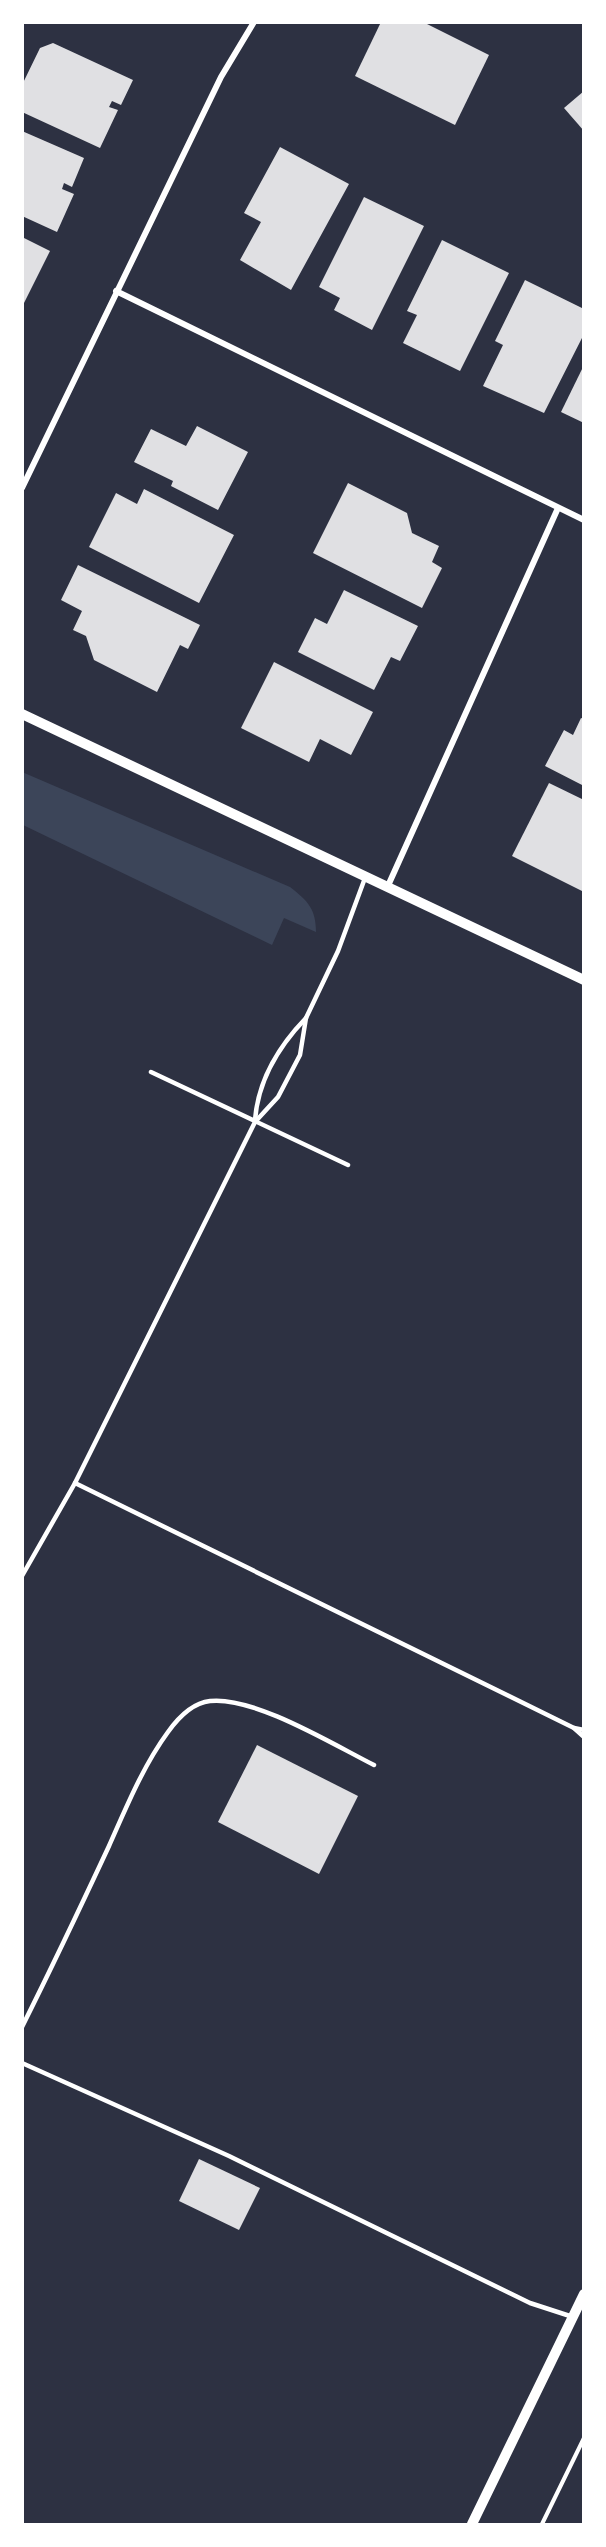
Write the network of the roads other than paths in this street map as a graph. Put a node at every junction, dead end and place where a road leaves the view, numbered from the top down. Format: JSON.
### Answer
{"nodes":[{"id":1,"x":254,"y":22,"type":"edge"},
{"id":2,"x":116,"y":291,"type":"junction"},
{"id":3,"x":22,"y":488,"type":"edge"},
{"id":4,"x":558,"y":508,"type":"junction"},
{"id":5,"x":584,"y":520,"type":"edge"},
{"id":6,"x":22,"y":714,"type":"edge"},
{"id":7,"x":364,"y":878,"type":"junction"},
{"id":8,"x":387,"y":888,"type":"junction"},
{"id":9,"x":584,"y":980,"type":"edge"},
{"id":10,"x":306,"y":1018,"type":"junction"},
{"id":11,"x":151,"y":1072,"type":"dead end"},
{"id":12,"x":255,"y":1122,"type":"junction"},
{"id":13,"x":348,"y":1165,"type":"dead end"},
{"id":14,"x":75,"y":1483,"type":"junction"},
{"id":15,"x":22,"y":1575,"type":"edge"},
{"id":16,"x":574,"y":1728,"type":"junction"},
{"id":17,"x":584,"y":1730,"type":"edge"},
{"id":18,"x":584,"y":1737,"type":"edge"},
{"id":19,"x":374,"y":1765,"type":"dead end"},
{"id":20,"x":22,"y":2026,"type":"edge"},
{"id":21,"x":22,"y":2063,"type":"edge"},
{"id":22,"x":584,"y":2295,"type":"edge"},
{"id":23,"x":573,"y":2316,"type":"junction"},
{"id":24,"x":472,"y":2524,"type":"edge"}],
"edges":[{"from":1,"to":2,"type":"street"},
{"from":2,"to":3,"type":"street"},
{"from":2,"to":4,"type":"street"},
{"from":4,"to":5,"type":"street"},
{"from":4,"to":8,"type":"street"},
{"from":6,"to":7,"type":"street"},
{"from":7,"to":8,"type":"street"},
{"from":7,"to":10,"type":"lane"},
{"from":8,"to":9,"type":"street"},
{"from":10,"to":12,"type":"lane"},
{"from":10,"to":12,"type":"lane"},
{"from":11,"to":12,"type":"lane"},
{"from":12,"to":13,"type":"lane"},
{"from":12,"to":14,"type":"lane"},
{"from":14,"to":15,"type":"lane"},
{"from":14,"to":16,"type":"lane"},
{"from":16,"to":17,"type":"lane"},
{"from":16,"to":18,"type":"lane"},
{"from":19,"to":20,"type":"lane"},
{"from":21,"to":23,"type":"lane"},
{"from":22,"to":23,"type":"street"},
{"from":23,"to":24,"type":"street"}]}
